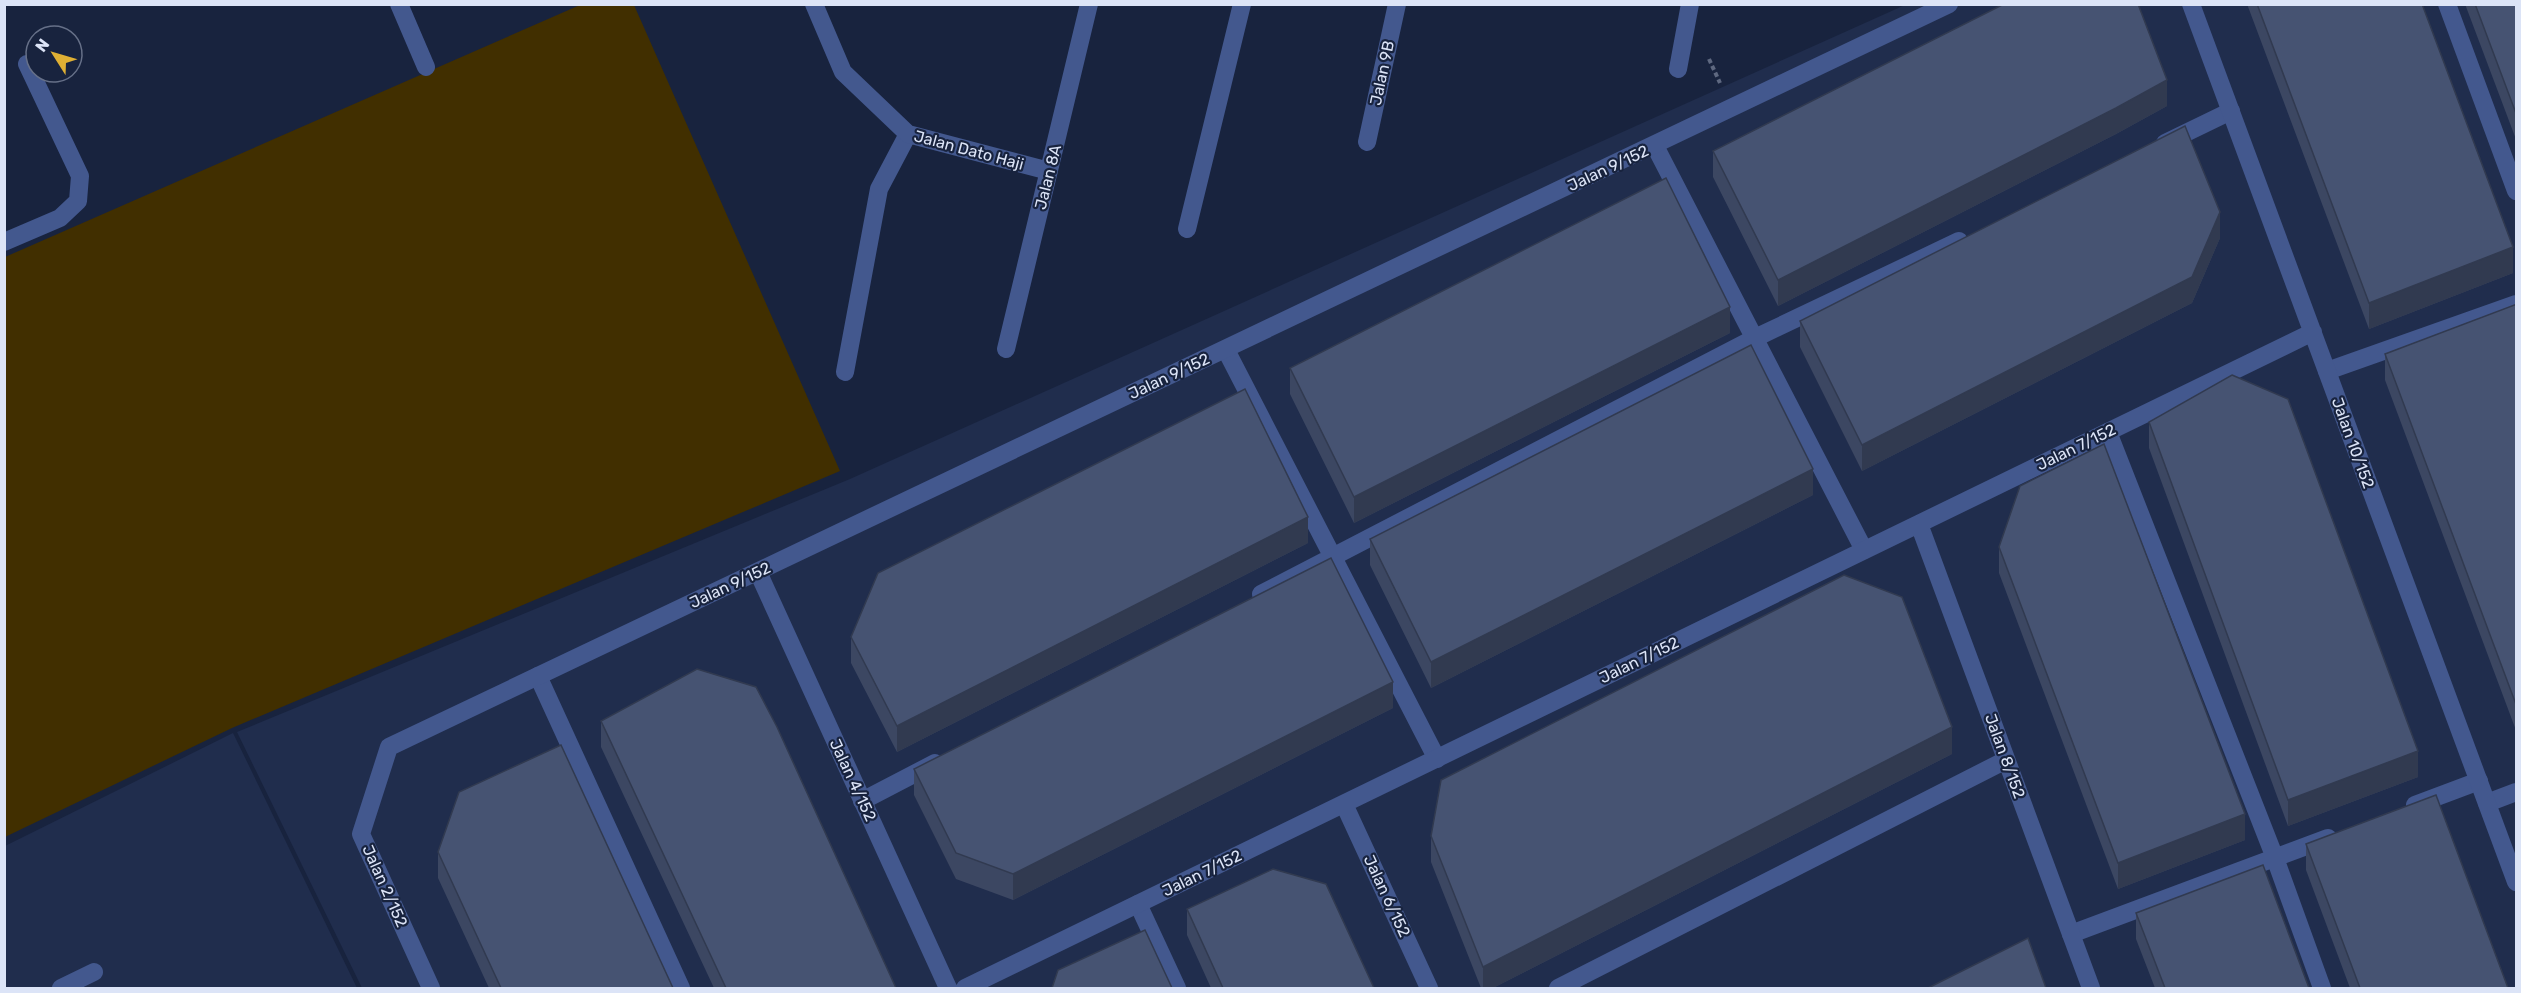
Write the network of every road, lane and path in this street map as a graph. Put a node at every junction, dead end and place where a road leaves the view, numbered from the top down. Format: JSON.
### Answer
{"nodes":[{"id":1,"x":399,"y":4,"type":"edge"},
{"id":2,"x":814,"y":4,"type":"edge"},
{"id":3,"x":1089,"y":4,"type":"edge"},
{"id":4,"x":1242,"y":4,"type":"edge"},
{"id":5,"x":1397,"y":4,"type":"edge"},
{"id":6,"x":1690,"y":4,"type":"edge"},
{"id":7,"x":1949,"y":4,"type":"edge"},
{"id":8,"x":2191,"y":4,"type":"edge"},
{"id":9,"x":2448,"y":4,"type":"edge"},
{"id":10,"x":1684,"y":33,"type":"junction"},
{"id":11,"x":426,"y":68,"type":"dead end"},
{"id":12,"x":1678,"y":69,"type":"dead end"},
{"id":13,"x":36,"y":84,"type":"edge"},
{"id":14,"x":1731,"y":108,"type":"junction"},
{"id":15,"x":2231,"y":111,"type":"junction"},
{"id":16,"x":908,"y":134,"type":"junction"},
{"id":17,"x":1367,"y":141,"type":"dead end"},
{"id":18,"x":1655,"y":146,"type":"junction"},
{"id":19,"x":2144,"y":153,"type":"edge"},
{"id":20,"x":1049,"y":171,"type":"junction"},
{"id":21,"x":2517,"y":191,"type":"edge"},
{"id":22,"x":1187,"y":229,"type":"dead end"},
{"id":23,"x":1971,"y":235,"type":"edge"},
{"id":24,"x":4,"y":242,"type":"edge"},
{"id":25,"x":2517,"y":304,"type":"edge"},
{"id":26,"x":2313,"y":332,"type":"junction"},
{"id":27,"x":1755,"y":338,"type":"junction"},
{"id":28,"x":1006,"y":349,"type":"dead end"},
{"id":29,"x":1226,"y":350,"type":"junction"},
{"id":30,"x":2327,"y":371,"type":"junction"},
{"id":31,"x":845,"y":372,"type":"dead end"},
{"id":32,"x":2108,"y":432,"type":"junction"},
{"id":33,"x":1919,"y":524,"type":"junction"},
{"id":34,"x":1864,"y":550,"type":"junction"},
{"id":35,"x":1333,"y":557,"type":"junction"},
{"id":36,"x":758,"y":572,"type":"junction"},
{"id":37,"x":1249,"y":600,"type":"edge"},
{"id":38,"x":538,"y":676,"type":"junction"},
{"id":39,"x":389,"y":747,"type":"joint"},
{"id":40,"x":946,"y":757,"type":"edge"},
{"id":41,"x":1437,"y":759,"type":"junction"},
{"id":42,"x":2006,"y":760,"type":"junction"},
{"id":43,"x":2479,"y":781,"type":"junction"},
{"id":44,"x":2517,"y":792,"type":"edge"},
{"id":45,"x":862,"y":801,"type":"junction"},
{"id":46,"x":2487,"y":803,"type":"junction"},
{"id":47,"x":1344,"y":804,"type":"junction"},
{"id":48,"x":2404,"y":810,"type":"edge"},
{"id":49,"x":2339,"y":834,"type":"edge"},
{"id":50,"x":2275,"y":858,"type":"junction"},
{"id":51,"x":2517,"y":882,"type":"edge"},
{"id":52,"x":1138,"y":904,"type":"junction"},
{"id":53,"x":2071,"y":933,"type":"junction"},
{"id":54,"x":94,"y":972,"type":"dead end"},
{"id":55,"x":61,"y":988,"type":"edge"},
{"id":56,"x":431,"y":988,"type":"edge"},
{"id":57,"x":681,"y":988,"type":"edge"},
{"id":58,"x":948,"y":988,"type":"edge"},
{"id":59,"x":965,"y":988,"type":"edge"},
{"id":60,"x":1177,"y":988,"type":"edge"},
{"id":61,"x":1429,"y":988,"type":"edge"},
{"id":62,"x":1558,"y":988,"type":"edge"},
{"id":63,"x":2091,"y":988,"type":"edge"},
{"id":64,"x":2322,"y":988,"type":"edge"}],
"edges":[{"from":1,"to":11,"type":"street"},
{"from":2,"to":16,"type":"street","name":"Jalan Dato Haji"},
{"from":3,"to":20,"type":"street","name":"Jalan 8A"},
{"from":4,"to":22,"type":"street"},
{"from":5,"to":17,"type":"street","name":"Jalan 9B"},
{"from":6,"to":10,"type":"street"},
{"from":7,"to":14,"type":"street","name":"Jalan 9/152"},
{"from":8,"to":15,"type":"street","name":"Jalan 10/152"},
{"from":9,"to":21,"type":"street"},
{"from":10,"to":12,"type":"street"},
{"from":10,"to":14,"type":"path"},
{"from":13,"to":24,"type":"street"},
{"from":14,"to":18,"type":"street","name":"Jalan 9/152"},
{"from":15,"to":19,"type":"street"},
{"from":15,"to":26,"type":"street","name":"Jalan 10/152"},
{"from":16,"to":20,"type":"street","name":"Jalan Dato Haji"},
{"from":16,"to":31,"type":"street"},
{"from":18,"to":27,"type":"street"},
{"from":18,"to":29,"type":"street","name":"Jalan 9/152"},
{"from":20,"to":28,"type":"street","name":"Jalan 8A"},
{"from":23,"to":27,"type":"street"},
{"from":25,"to":30,"type":"street"},
{"from":26,"to":30,"type":"street","name":"Jalan 10/152"},
{"from":26,"to":32,"type":"street","name":"Jalan 7/152"},
{"from":27,"to":34,"type":"street"},
{"from":27,"to":35,"type":"street"},
{"from":29,"to":35,"type":"street"},
{"from":29,"to":36,"type":"street","name":"Jalan 9/152"},
{"from":30,"to":43,"type":"street","name":"Jalan 10/152"},
{"from":32,"to":33,"type":"street","name":"Jalan 7/152"},
{"from":32,"to":50,"type":"street"},
{"from":33,"to":34,"type":"street","name":"Jalan 7/152"},
{"from":33,"to":42,"type":"street","name":"Jalan 8/152"},
{"from":34,"to":41,"type":"street","name":"Jalan 7/152"},
{"from":35,"to":37,"type":"street"},
{"from":35,"to":41,"type":"street"},
{"from":36,"to":38,"type":"street","name":"Jalan 9/152"},
{"from":36,"to":45,"type":"street","name":"Jalan 4/152"},
{"from":38,"to":39,"type":"street","name":"Jalan 9/152"},
{"from":38,"to":57,"type":"street"},
{"from":39,"to":56,"type":"street","name":"Jalan 2/152"},
{"from":40,"to":45,"type":"street"},
{"from":41,"to":47,"type":"street","name":"Jalan 7/152"},
{"from":42,"to":53,"type":"street","name":"Jalan 8/152"},
{"from":42,"to":62,"type":"street"},
{"from":43,"to":46,"type":"street","name":"Jalan 10/152"},
{"from":43,"to":48,"type":"street"},
{"from":44,"to":46,"type":"street"},
{"from":45,"to":58,"type":"street","name":"Jalan 4/152"},
{"from":46,"to":51,"type":"street","name":"Jalan 10/152"},
{"from":47,"to":52,"type":"street","name":"Jalan 7/152"},
{"from":47,"to":61,"type":"street","name":"Jalan 6/152"},
{"from":49,"to":50,"type":"street"},
{"from":50,"to":53,"type":"street"},
{"from":50,"to":64,"type":"street"},
{"from":52,"to":59,"type":"street","name":"Jalan 7/152"},
{"from":52,"to":60,"type":"street"},
{"from":53,"to":63,"type":"street","name":"Jalan 8/152"},
{"from":54,"to":55,"type":"street"}]}
